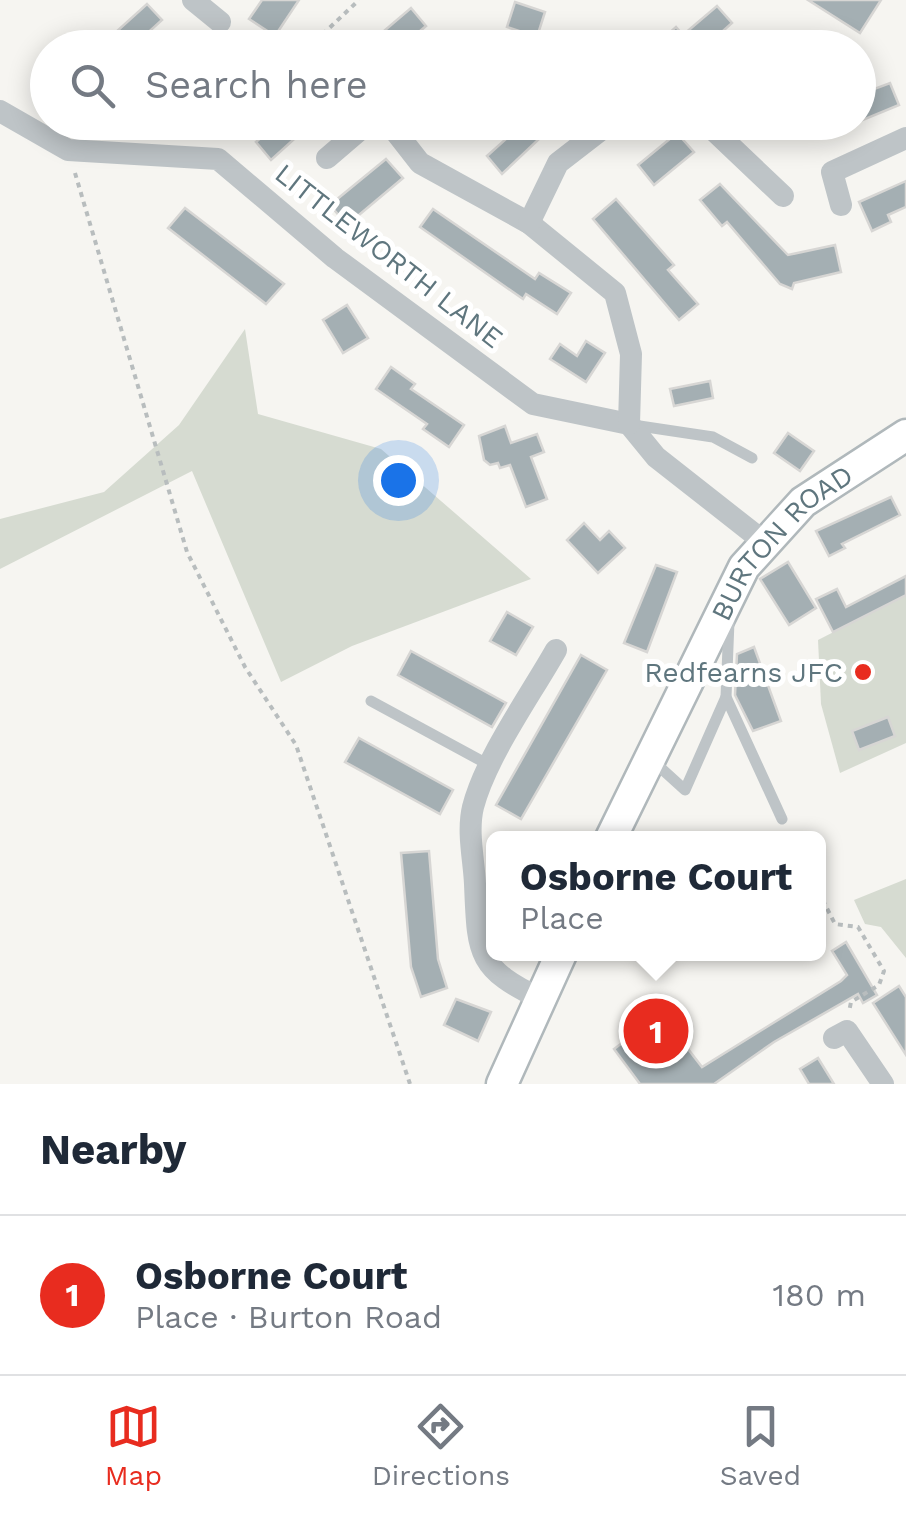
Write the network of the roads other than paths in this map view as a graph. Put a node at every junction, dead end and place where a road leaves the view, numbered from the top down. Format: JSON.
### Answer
{"nodes":[{"id":1,"x":199,"y":2,"type":"edge"},
{"id":2,"x":220,"y":22,"type":"dead end"},
{"id":3,"x":0,"y":111,"type":"edge"},
{"id":4,"x":30,"y":128,"type":"edge"},
{"id":5,"x":906,"y":138,"type":"edge"},
{"id":6,"x":51,"y":140,"type":"edge"},
{"id":7,"x":348,"y":140,"type":"edge"},
{"id":8,"x":402,"y":140,"type":"edge"},
{"id":9,"x":587,"y":140,"type":"edge"},
{"id":10,"x":725,"y":140,"type":"edge"},
{"id":11,"x":327,"y":158,"type":"dead end"},
{"id":12,"x":783,"y":196,"type":"dead end"},
{"id":13,"x":841,"y":205,"type":"dead end"},
{"id":14,"x":529,"y":222,"type":"junction"},
{"id":15,"x":628,"y":424,"type":"junction"},
{"id":16,"x":906,"y":435,"type":"edge"},
{"id":17,"x":752,"y":458,"type":"dead end"},
{"id":18,"x":763,"y":541,"type":"junction"},
{"id":19,"x":732,"y":588,"type":"junction"},
{"id":20,"x":556,"y":650,"type":"dead end"},
{"id":21,"x":726,"y":697,"type":"junction"},
{"id":22,"x":371,"y":700,"type":"dead end"},
{"id":23,"x":649,"y":757,"type":"junction"},
{"id":24,"x":492,"y":766,"type":"junction"},
{"id":25,"x":782,"y":818,"type":"dead end"},
{"id":26,"x":614,"y":831,"type":"edge"},
{"id":27,"x":557,"y":961,"type":"edge"},
{"id":28,"x":541,"y":999,"type":"junction"},
{"id":29,"x":840,"y":1034,"type":"road end"},
{"id":30,"x":502,"y":1084,"type":"edge"},
{"id":31,"x":883,"y":1084,"type":"edge"}],
"edges":[{"from":1,"to":2,"type":"street"},
{"from":3,"to":4,"type":"street","name":"LITTLEWORTH LANE"},
{"from":5,"to":13,"type":"street"},
{"from":6,"to":15,"type":"street","name":"LITTLEWORTH LANE"},
{"from":7,"to":11,"type":"street"},
{"from":8,"to":14,"type":"street"},
{"from":9,"to":14,"type":"street"},
{"from":10,"to":12,"type":"street"},
{"from":14,"to":15,"type":"street"},
{"from":15,"to":17,"type":"lane","name":"LITTLEWORTH LANE"},
{"from":15,"to":18,"type":"street"},
{"from":16,"to":18,"type":"street","name":"BURTON ROAD"},
{"from":18,"to":19,"type":"street","name":"BURTON ROAD"},
{"from":19,"to":21,"type":"lane"},
{"from":19,"to":23,"type":"street","name":"BURTON ROAD"},
{"from":20,"to":24,"type":"street"},
{"from":21,"to":23,"type":"lane"},
{"from":21,"to":25,"type":"lane"},
{"from":22,"to":24,"type":"lane"},
{"from":23,"to":26,"type":"street","name":"BURTON ROAD"},
{"from":24,"to":28,"type":"street"},
{"from":27,"to":28,"type":"street"},
{"from":28,"to":30,"type":"street"},
{"from":29,"to":31,"type":"street"}]}
